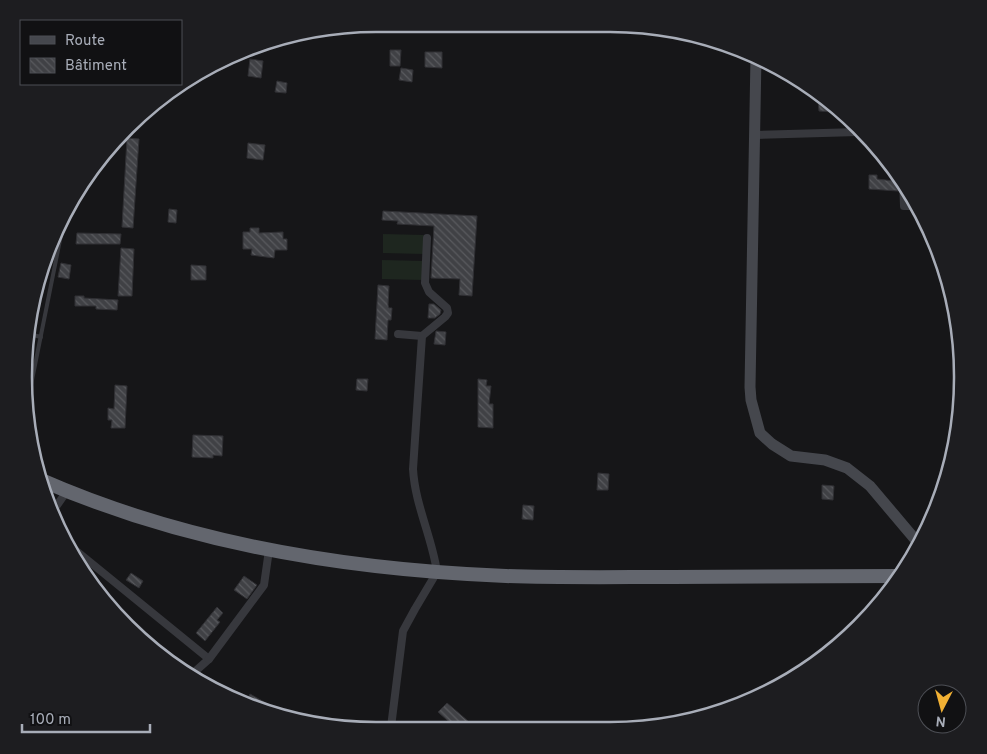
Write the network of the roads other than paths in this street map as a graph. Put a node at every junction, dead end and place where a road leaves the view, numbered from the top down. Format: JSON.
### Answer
{"nodes":[{"id":1,"x":756,"y":65,"type":"edge"},
{"id":2,"x":853,"y":132,"type":"edge"},
{"id":3,"x":755,"y":134,"type":"junction"},
{"id":4,"x":427,"y":238,"type":"dead end"},
{"id":5,"x":59,"y":245,"type":"edge"},
{"id":6,"x":398,"y":334,"type":"dead end"},
{"id":7,"x":35,"y":335,"type":"edge"},
{"id":8,"x":422,"y":336,"type":"junction"},
{"id":9,"x":41,"y":337,"type":"junction"},
{"id":10,"x":32,"y":380,"type":"edge"},
{"id":11,"x":50,"y":484,"type":"edge"},
{"id":12,"x":67,"y":491,"type":"junction"},
{"id":13,"x":57,"y":505,"type":"edge"},
{"id":14,"x":914,"y":538,"type":"edge"},
{"id":15,"x":269,"y":550,"type":"junction"},
{"id":16,"x":84,"y":558,"type":"edge"},
{"id":17,"x":437,"y":572,"type":"junction"},
{"id":18,"x":891,"y":576,"type":"edge"},
{"id":19,"x":209,"y":659,"type":"junction"},
{"id":20,"x":197,"y":670,"type":"edge"},
{"id":21,"x":392,"y":722,"type":"edge"}],
"edges":[{"from":1,"to":3,"type":"street"},
{"from":2,"to":3,"type":"street"},
{"from":3,"to":14,"type":"street"},
{"from":4,"to":8,"type":"street"},
{"from":5,"to":9,"type":"lane"},
{"from":6,"to":8,"type":"street"},
{"from":7,"to":9,"type":"lane"},
{"from":8,"to":17,"type":"street"},
{"from":9,"to":10,"type":"lane"},
{"from":11,"to":12,"type":"highway"},
{"from":12,"to":13,"type":"street"},
{"from":12,"to":15,"type":"highway"},
{"from":15,"to":17,"type":"highway"},
{"from":15,"to":19,"type":"street"},
{"from":16,"to":19,"type":"street"},
{"from":17,"to":18,"type":"highway"},
{"from":17,"to":21,"type":"street"},
{"from":19,"to":20,"type":"street"}]}
